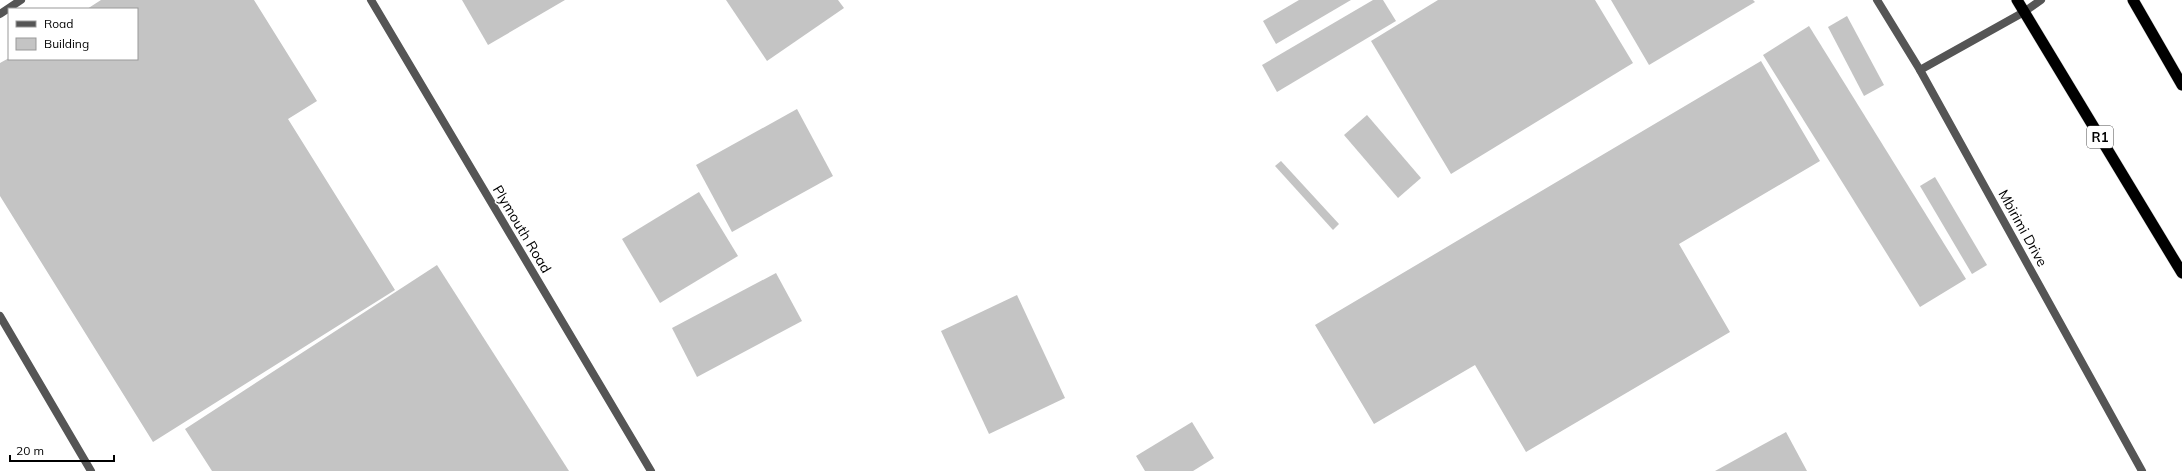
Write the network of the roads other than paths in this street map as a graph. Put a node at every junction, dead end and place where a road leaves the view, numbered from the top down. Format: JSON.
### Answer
{"nodes":[{"id":1,"x":21,"y":0,"type":"edge"},
{"id":2,"x":371,"y":0,"type":"edge"},
{"id":3,"x":1877,"y":0,"type":"edge"},
{"id":4,"x":2017,"y":0,"type":"edge"},
{"id":5,"x":2041,"y":0,"type":"edge"},
{"id":6,"x":2133,"y":0,"type":"edge"},
{"id":7,"x":9,"y":8,"type":"edge"},
{"id":8,"x":2024,"y":12,"type":"junction"},
{"id":9,"x":1920,"y":70,"type":"junction"},
{"id":10,"x":2182,"y":85,"type":"edge"},
{"id":11,"x":2182,"y":273,"type":"edge"},
{"id":12,"x":0,"y":316,"type":"edge"},
{"id":13,"x":91,"y":471,"type":"edge"},
{"id":14,"x":651,"y":471,"type":"edge"},
{"id":15,"x":2142,"y":471,"type":"edge"}],
"edges":[{"from":1,"to":7,"type":"street"},
{"from":2,"to":14,"type":"street","name":"Plymouth Road"},
{"from":3,"to":9,"type":"street","name":"Mbirimi Drive"},
{"from":4,"to":8,"type":"highway","number":"R1"},
{"from":5,"to":8,"type":"street"},
{"from":6,"to":10,"type":"highway"},
{"from":8,"to":9,"type":"street"},
{"from":8,"to":11,"type":"highway","number":"R1"},
{"from":9,"to":15,"type":"street","name":"Mbirimi Drive"},
{"from":12,"to":13,"type":"street"}]}
